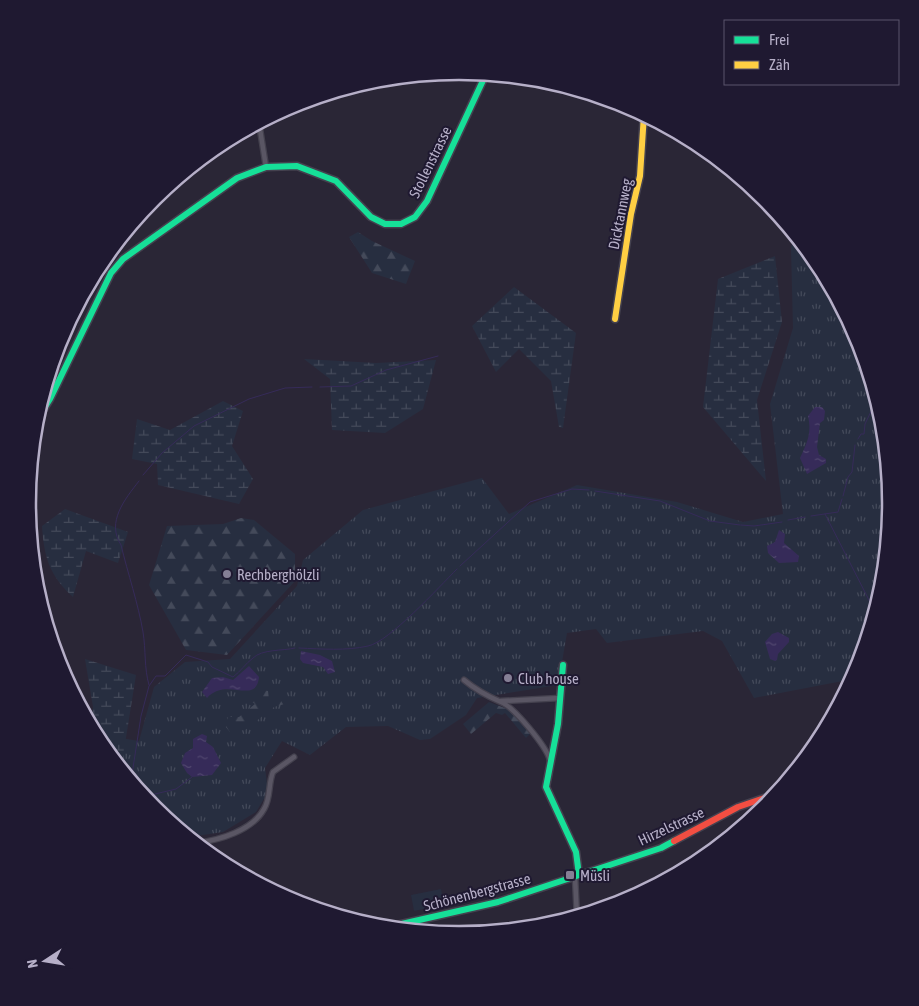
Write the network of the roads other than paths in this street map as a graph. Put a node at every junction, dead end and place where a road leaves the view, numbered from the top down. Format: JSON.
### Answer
{"nodes":[{"id":1,"x":483,"y":81,"type":"edge"},
{"id":2,"x":644,"y":122,"type":"edge"},
{"id":3,"x":260,"y":129,"type":"edge"},
{"id":4,"x":266,"y":168,"type":"junction"},
{"id":5,"x":616,"y":319,"type":"dead end"},
{"id":6,"x":51,"y":391,"type":"edge"},
{"id":7,"x":563,"y":665,"type":"dead end"},
{"id":8,"x":464,"y":680,"type":"dead end"},
{"id":9,"x":560,"y":698,"type":"junction"},
{"id":10,"x":500,"y":701,"type":"junction"},
{"id":11,"x":294,"y":757,"type":"dead end"},
{"id":12,"x":550,"y":762,"type":"junction"},
{"id":13,"x":762,"y":799,"type":"edge"},
{"id":14,"x":205,"y":841,"type":"edge"},
{"id":15,"x":577,"y":876,"type":"junction"},
{"id":16,"x":577,"y":910,"type":"edge"},
{"id":17,"x":406,"y":923,"type":"edge"}],
"edges":[{"from":1,"to":4,"type":"street","name":"Stollenstrasse"},
{"from":2,"to":5,"type":"street","name":"Dicktannweg"},
{"from":3,"to":4,"type":"street"},
{"from":4,"to":6,"type":"street","name":"Stollenstrasse"},
{"from":7,"to":9,"type":"street"},
{"from":8,"to":10,"type":"street"},
{"from":9,"to":10,"type":"street"},
{"from":9,"to":12,"type":"street"},
{"from":10,"to":12,"type":"street"},
{"from":11,"to":14,"type":"street"},
{"from":12,"to":15,"type":"street"},
{"from":13,"to":15,"type":"street","name":"Hirzelstrasse"},
{"from":15,"to":16,"type":"street"},
{"from":15,"to":17,"type":"street","name":"Schönenbergstrasse"}]}
